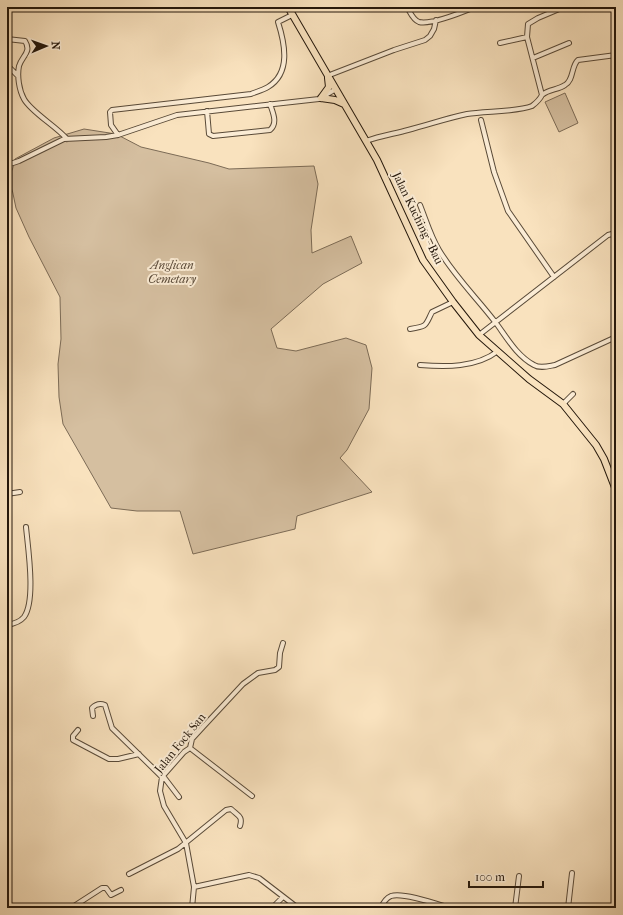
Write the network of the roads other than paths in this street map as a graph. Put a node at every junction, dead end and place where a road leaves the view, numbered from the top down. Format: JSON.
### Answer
{"nodes":[{"id":1,"x":288,"y":7,"type":"edge"},
{"id":2,"x":407,"y":7,"type":"edge"},
{"id":3,"x":475,"y":7,"type":"edge"},
{"id":4,"x":564,"y":7,"type":"edge"},
{"id":5,"x":292,"y":15,"type":"junction"},
{"id":6,"x":436,"y":20,"type":"junction"},
{"id":7,"x":527,"y":37,"type":"junction"},
{"id":8,"x":7,"y":39,"type":"edge"},
{"id":9,"x":500,"y":43,"type":"dead end"},
{"id":10,"x":569,"y":43,"type":"dead end"},
{"id":11,"x":616,"y":55,"type":"edge"},
{"id":12,"x":533,"y":58,"type":"junction"},
{"id":13,"x":7,"y":65,"type":"edge"},
{"id":14,"x":18,"y":76,"type":"junction"},
{"id":15,"x":327,"y":76,"type":"junction"},
{"id":16,"x":336,"y":90,"type":"junction"},
{"id":17,"x":542,"y":95,"type":"junction"},
{"id":18,"x":321,"y":98,"type":"junction"},
{"id":19,"x":270,"y":104,"type":"junction"},
{"id":20,"x":344,"y":104,"type":"junction"},
{"id":21,"x":207,"y":111,"type":"junction"},
{"id":22,"x":481,"y":120,"type":"dead end"},
{"id":23,"x":118,"y":135,"type":"junction"},
{"id":24,"x":67,"y":139,"type":"junction"},
{"id":25,"x":366,"y":141,"type":"junction"},
{"id":26,"x":7,"y":164,"type":"edge"},
{"id":27,"x":420,"y":206,"type":"dead end"},
{"id":28,"x":616,"y":236,"type":"edge"},
{"id":29,"x":554,"y":277,"type":"junction"},
{"id":30,"x":453,"y":302,"type":"junction"},
{"id":31,"x":495,"y":322,"type":"junction"},
{"id":32,"x":410,"y":329,"type":"dead end"},
{"id":33,"x":479,"y":335,"type":"junction"},
{"id":34,"x":616,"y":337,"type":"edge"},
{"id":35,"x":498,"y":351,"type":"junction"},
{"id":36,"x":420,"y":365,"type":"dead end"},
{"id":37,"x":573,"y":394,"type":"dead end"},
{"id":38,"x":563,"y":404,"type":"junction"},
{"id":39,"x":616,"y":490,"type":"edge"},
{"id":40,"x":20,"y":492,"type":"dead end"},
{"id":41,"x":7,"y":494,"type":"edge"},
{"id":42,"x":26,"y":527,"type":"dead end"},
{"id":43,"x":7,"y":625,"type":"edge"},
{"id":44,"x":283,"y":643,"type":"dead end"},
{"id":45,"x":93,"y":716,"type":"dead end"},
{"id":46,"x":78,"y":730,"type":"dead end"},
{"id":47,"x":190,"y":748,"type":"junction"},
{"id":48,"x":138,"y":754,"type":"junction"},
{"id":49,"x":162,"y":776,"type":"junction"},
{"id":50,"x":252,"y":796,"type":"dead end"},
{"id":51,"x":179,"y":797,"type":"dead end"},
{"id":52,"x":240,"y":826,"type":"dead end"},
{"id":53,"x":186,"y":842,"type":"junction"},
{"id":54,"x":572,"y":873,"type":"dead end"},
{"id":55,"x":129,"y":874,"type":"dead end"},
{"id":56,"x":519,"y":876,"type":"dead end"},
{"id":57,"x":194,"y":887,"type":"junction"},
{"id":58,"x":121,"y":890,"type":"dead end"},
{"id":59,"x":283,"y":897,"type":"junction"},
{"id":60,"x":71,"y":908,"type":"edge"},
{"id":61,"x":192,"y":908,"type":"edge"},
{"id":62,"x":272,"y":908,"type":"edge"},
{"id":63,"x":298,"y":908,"type":"edge"},
{"id":64,"x":381,"y":908,"type":"edge"},
{"id":65,"x":450,"y":908,"type":"edge"},
{"id":66,"x":515,"y":908,"type":"edge"},
{"id":67,"x":568,"y":908,"type":"edge"}],
"edges":[{"from":1,"to":5,"type":"main road","name":"Jalan Kuching - Bau"},
{"from":2,"to":6,"type":"street"},
{"from":3,"to":6,"type":"street"},
{"from":4,"to":7,"type":"street"},
{"from":5,"to":15,"type":"main road","name":"Jalan Kuching - Bau"},
{"from":5,"to":23,"type":"street"},
{"from":6,"to":15,"type":"street"},
{"from":7,"to":9,"type":"street"},
{"from":7,"to":12,"type":"street"},
{"from":8,"to":14,"type":"street"},
{"from":10,"to":12,"type":"street"},
{"from":11,"to":17,"type":"street"},
{"from":12,"to":17,"type":"street"},
{"from":13,"to":14,"type":"street"},
{"from":14,"to":24,"type":"street"},
{"from":15,"to":16,"type":"main road","name":"Jalan Kuching - Bau"},
{"from":15,"to":18,"type":"main road"},
{"from":16,"to":18,"type":"street"},
{"from":16,"to":20,"type":"main road","name":"Jalan Kuching - Bau"},
{"from":17,"to":25,"type":"street"},
{"from":18,"to":19,"type":"street"},
{"from":18,"to":20,"type":"main road"},
{"from":19,"to":21,"type":"street"},
{"from":19,"to":21,"type":"street"},
{"from":20,"to":25,"type":"main road","name":"Jalan Kuching - Bau"},
{"from":21,"to":23,"type":"street"},
{"from":22,"to":29,"type":"street"},
{"from":23,"to":24,"type":"street"},
{"from":24,"to":26,"type":"street"},
{"from":25,"to":30,"type":"main road","name":"Jalan Kuching - Bau"},
{"from":27,"to":31,"type":"street"},
{"from":28,"to":29,"type":"street"},
{"from":29,"to":31,"type":"street"},
{"from":30,"to":32,"type":"street"},
{"from":30,"to":33,"type":"main road","name":"Jalan Kuching - Bau"},
{"from":31,"to":33,"type":"street"},
{"from":31,"to":34,"type":"street"},
{"from":33,"to":35,"type":"main road","name":"Jalan Kuching - Bau"},
{"from":35,"to":36,"type":"street"},
{"from":35,"to":38,"type":"main road","name":"Jalan Kuching - Bau"},
{"from":37,"to":38,"type":"street"},
{"from":38,"to":39,"type":"main road","name":"Jalan Kuching - Bau"},
{"from":40,"to":41,"type":"street"},
{"from":42,"to":43,"type":"street"},
{"from":44,"to":47,"type":"street","name":"Jalan Fock San"},
{"from":45,"to":48,"type":"street"},
{"from":46,"to":48,"type":"street"},
{"from":47,"to":49,"type":"street","name":"Jalan Fock San"},
{"from":47,"to":50,"type":"street"},
{"from":48,"to":49,"type":"street"},
{"from":49,"to":51,"type":"street"},
{"from":49,"to":53,"type":"street","name":"Jalan Fock San"},
{"from":52,"to":53,"type":"street"},
{"from":53,"to":55,"type":"street"},
{"from":53,"to":57,"type":"street","name":"Jalan Fock San"},
{"from":54,"to":67,"type":"street"},
{"from":56,"to":66,"type":"street"},
{"from":57,"to":59,"type":"street"},
{"from":57,"to":61,"type":"street","name":"Jalan Fock San"},
{"from":58,"to":60,"type":"street"},
{"from":59,"to":62,"type":"street"},
{"from":59,"to":63,"type":"street"},
{"from":64,"to":65,"type":"street"}]}
